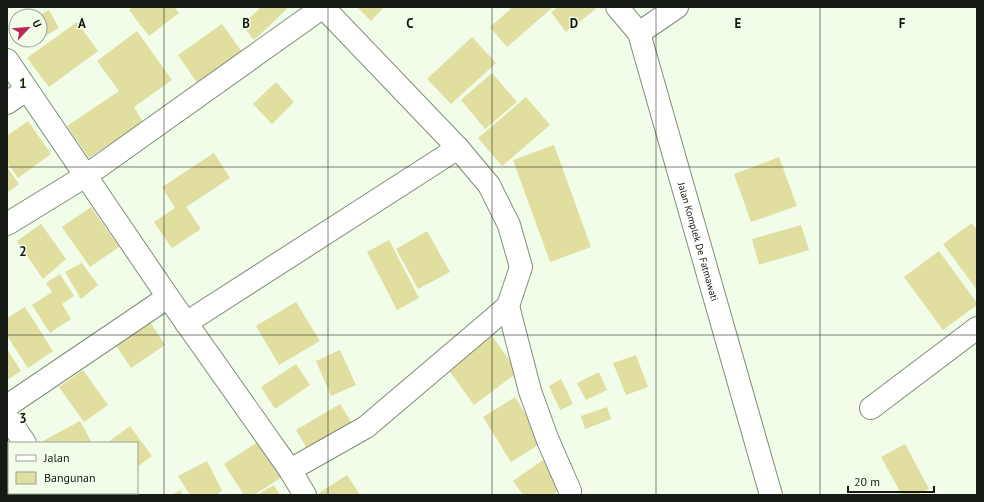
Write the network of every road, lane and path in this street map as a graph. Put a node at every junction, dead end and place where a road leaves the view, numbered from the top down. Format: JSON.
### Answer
{"nodes":[{"id":1,"x":617,"y":7,"type":"edge"},
{"id":2,"x":677,"y":7,"type":"edge"},
{"id":3,"x":639,"y":33,"type":"junction"},
{"id":4,"x":7,"y":60,"type":"edge"},
{"id":5,"x":26,"y":90,"type":"junction"},
{"id":6,"x":7,"y":103,"type":"edge"},
{"id":7,"x":458,"y":148,"type":"junction"},
{"id":8,"x":87,"y":175,"type":"junction"},
{"id":9,"x":7,"y":224,"type":"edge"},
{"id":10,"x":168,"y":297,"type":"junction"},
{"id":11,"x":508,"y":306,"type":"junction"},
{"id":12,"x":186,"y":323,"type":"junction"},
{"id":13,"x":977,"y":328,"type":"edge"},
{"id":14,"x":7,"y":406,"type":"edge"},
{"id":15,"x":871,"y":408,"type":"dead end"},
{"id":16,"x":7,"y":417,"type":"edge"},
{"id":17,"x":24,"y":442,"type":"edge"},
{"id":18,"x":290,"y":470,"type":"junction"},
{"id":19,"x":570,"y":491,"type":"dead end"},
{"id":20,"x":305,"y":495,"type":"edge"},
{"id":21,"x":772,"y":495,"type":"edge"}],
"edges":[{"from":1,"to":3,"type":"street"},
{"from":2,"to":3,"type":"street"},
{"from":3,"to":21,"type":"street","name":"Jalan Komplek De Fatmawati"},
{"from":4,"to":5,"type":"street"},
{"from":5,"to":6,"type":"street"},
{"from":5,"to":8,"type":"street"},
{"from":7,"to":8,"type":"street"},
{"from":7,"to":11,"type":"street"},
{"from":7,"to":12,"type":"street"},
{"from":8,"to":9,"type":"street"},
{"from":8,"to":10,"type":"street"},
{"from":10,"to":12,"type":"street"},
{"from":10,"to":14,"type":"street"},
{"from":11,"to":18,"type":"street"},
{"from":11,"to":19,"type":"street"},
{"from":12,"to":18,"type":"street"},
{"from":13,"to":15,"type":"street"},
{"from":16,"to":17,"type":"street"},
{"from":18,"to":20,"type":"street"}]}
